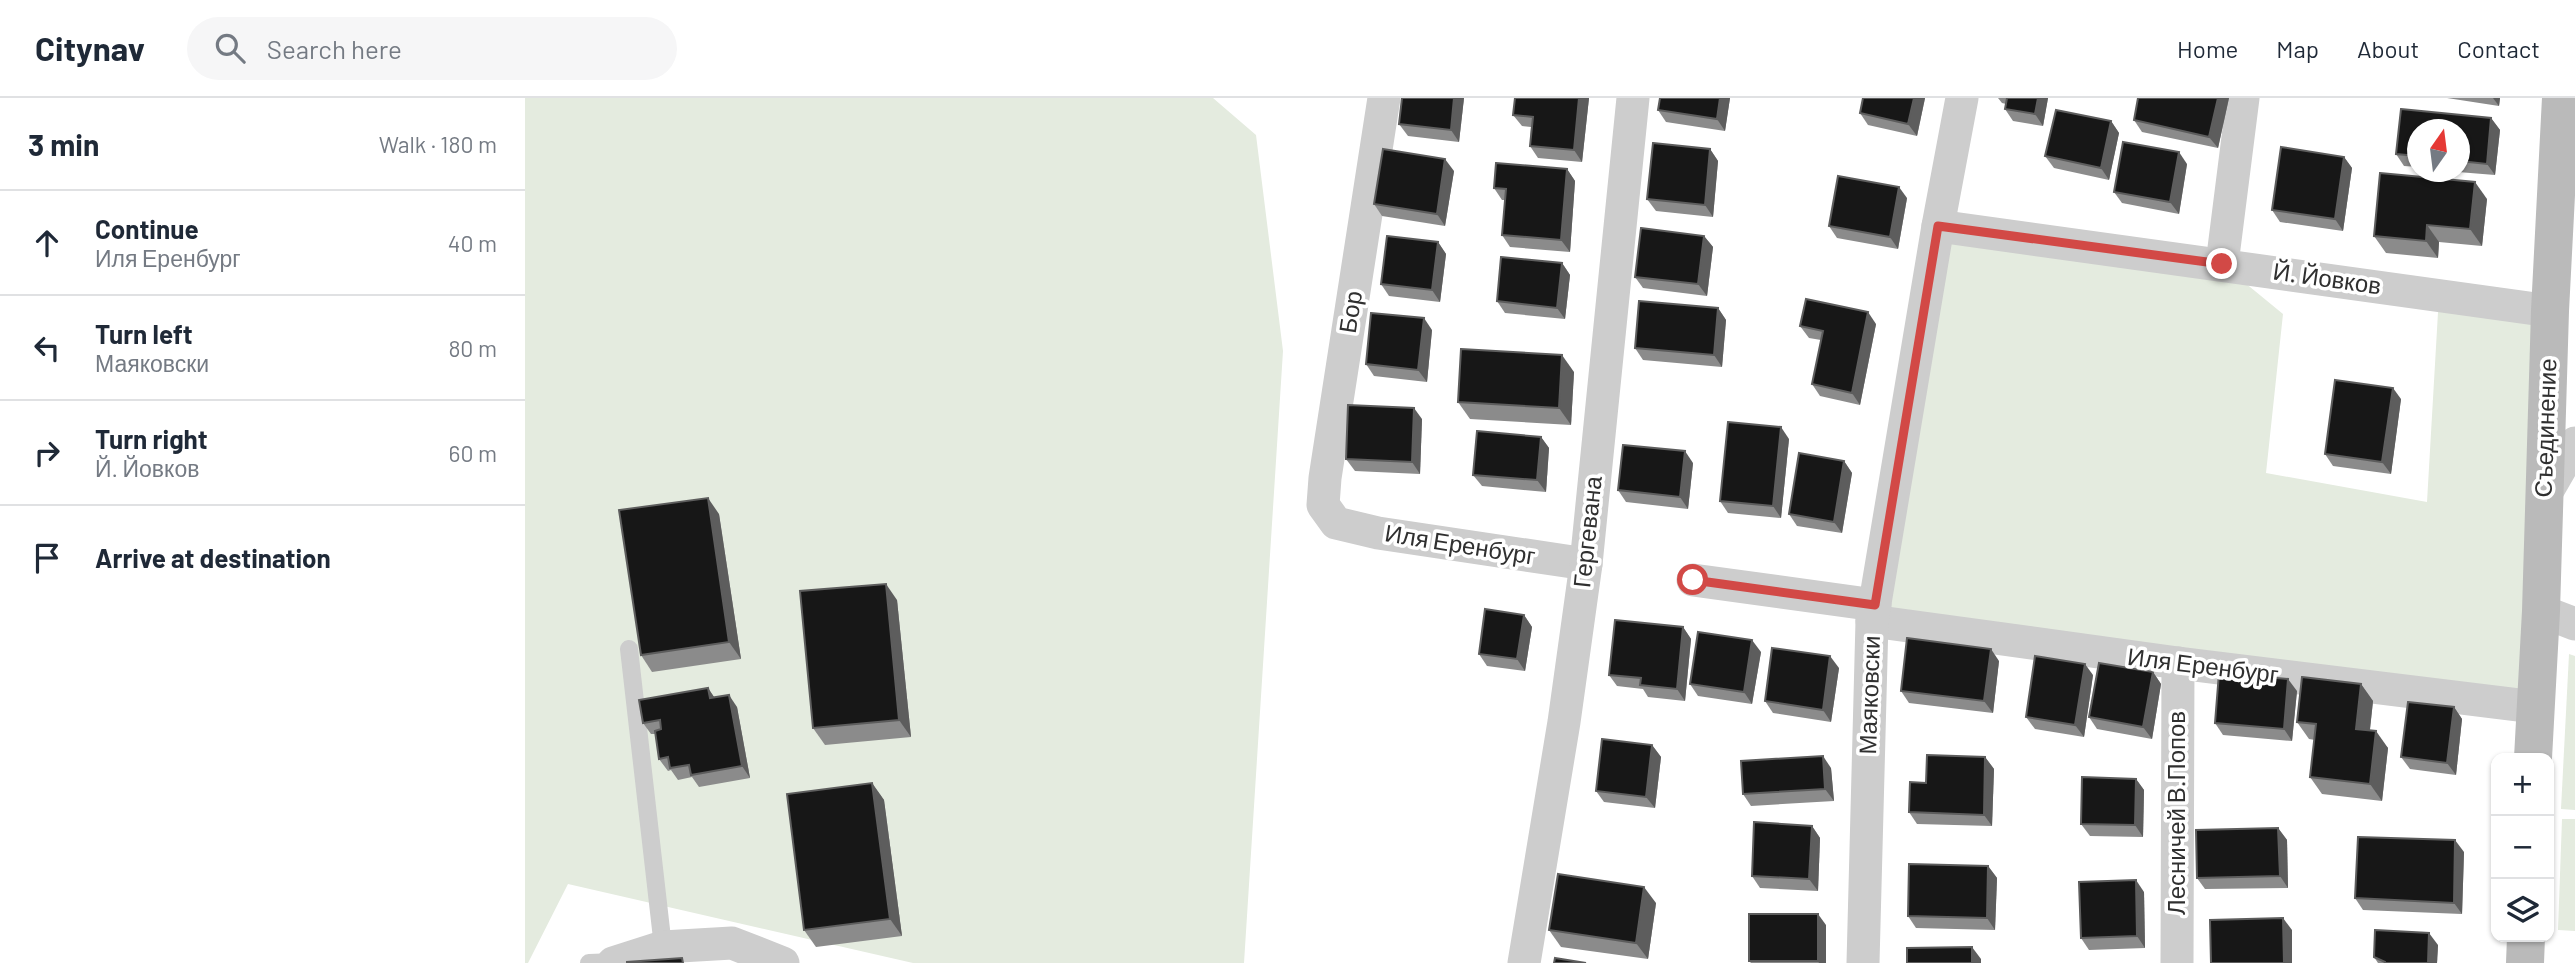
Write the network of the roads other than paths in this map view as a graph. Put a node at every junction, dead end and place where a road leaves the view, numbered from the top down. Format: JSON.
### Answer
{"nodes":[{"id":1,"x":1384,"y":98,"type":"edge"},
{"id":2,"x":1633,"y":98,"type":"edge"},
{"id":3,"x":1962,"y":98,"type":"edge"},
{"id":4,"x":2243,"y":98,"type":"edge"},
{"id":5,"x":2561,"y":98,"type":"edge"},
{"id":6,"x":1938,"y":226,"type":"junction"},
{"id":7,"x":2222,"y":264,"type":"junction"},
{"id":8,"x":2550,"y":310,"type":"junction"},
{"id":9,"x":2575,"y":443,"type":"edge"},
{"id":10,"x":2545,"y":495,"type":"junction"},
{"id":11,"x":1336,"y":523,"type":"joint"},
{"id":12,"x":1585,"y":564,"type":"junction"},
{"id":13,"x":1693,"y":580,"type":"dead end"},
{"id":14,"x":1874,"y":613,"type":"junction"},
{"id":15,"x":2558,"y":618,"type":"edge"},
{"id":16,"x":629,"y":649,"type":"dead end"},
{"id":17,"x":2178,"y":663,"type":"junction"},
{"id":18,"x":2535,"y":707,"type":"junction"},
{"id":19,"x":2533,"y":753,"type":"edge"},
{"id":20,"x":2526,"y":942,"type":"edge"},
{"id":21,"x":663,"y":947,"type":"junction"},
{"id":22,"x":606,"y":963,"type":"edge"},
{"id":23,"x":783,"y":963,"type":"edge"},
{"id":24,"x":1524,"y":963,"type":"edge"},
{"id":25,"x":1863,"y":963,"type":"edge"},
{"id":26,"x":2177,"y":963,"type":"edge"},
{"id":27,"x":2525,"y":963,"type":"edge"}],
"edges":[{"from":1,"to":11,"type":"street","name":"Бор"},
{"from":2,"to":12,"type":"street","name":"Гергевана"},
{"from":3,"to":6,"type":"street","name":"Маяковски"},
{"from":4,"to":7,"type":"street"},
{"from":5,"to":8,"type":"street","name":"Съединение"},
{"from":6,"to":7,"type":"street","name":"Й. Йовков"},
{"from":6,"to":14,"type":"street","name":"Маяковски"},
{"from":7,"to":8,"type":"street","name":"Й. Йовков"},
{"from":8,"to":10,"type":"street","name":"Съединение"},
{"from":9,"to":10,"type":"street"},
{"from":10,"to":15,"type":"street","name":"Съединение"},
{"from":11,"to":12,"type":"street","name":"Иля Еренбург"},
{"from":12,"to":24,"type":"street","name":"Гергевана"},
{"from":13,"to":14,"type":"street","name":"Иля Еренбург"},
{"from":14,"to":17,"type":"street","name":"Иля Еренбург"},
{"from":14,"to":25,"type":"street","name":"Маяковски"},
{"from":15,"to":18,"type":"street","name":"Съединение"},
{"from":16,"to":21,"type":"lane"},
{"from":17,"to":18,"type":"street","name":"Иля Еренбург"},
{"from":17,"to":26,"type":"street","name":"Лесничей В.Попов"},
{"from":18,"to":19,"type":"street","name":"Съединение"},
{"from":20,"to":27,"type":"street"},
{"from":21,"to":22,"type":"street"},
{"from":21,"to":23,"type":"street"}]}
